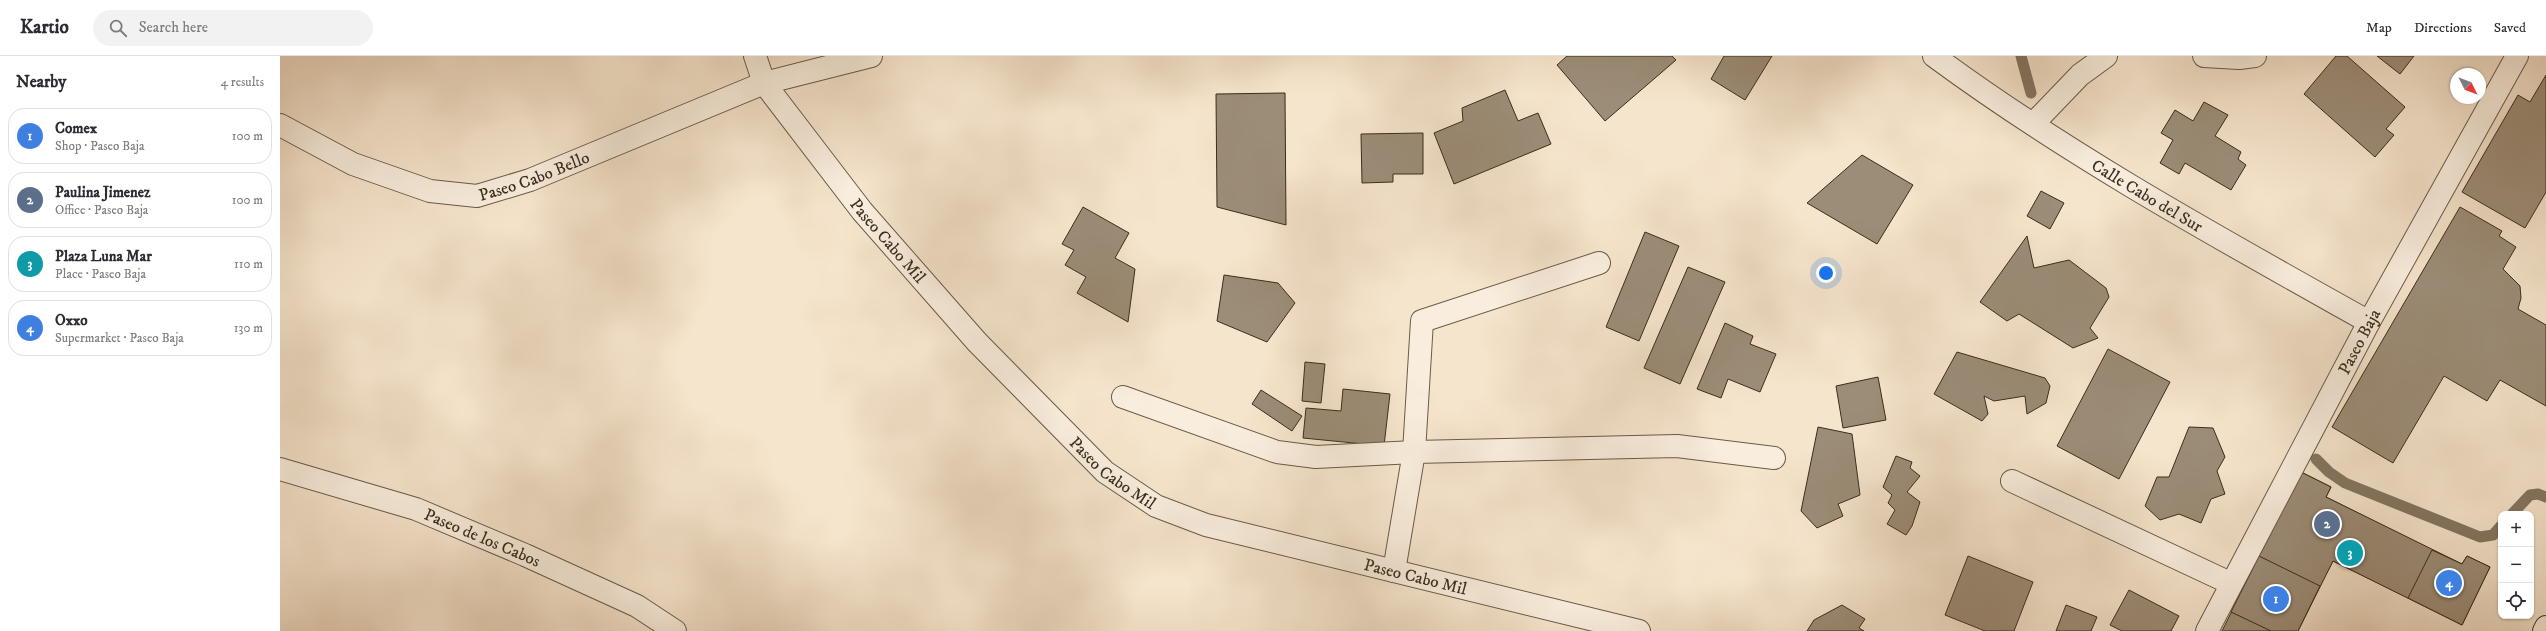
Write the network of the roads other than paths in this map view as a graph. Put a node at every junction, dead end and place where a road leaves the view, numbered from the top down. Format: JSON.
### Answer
{"nodes":[{"id":1,"x":754,"y":56,"type":"edge"},
{"id":2,"x":871,"y":56,"type":"edge"},
{"id":3,"x":1934,"y":56,"type":"edge"},
{"id":4,"x":2106,"y":56,"type":"edge"},
{"id":5,"x":2204,"y":56,"type":"edge"},
{"id":6,"x":2255,"y":56,"type":"edge"},
{"id":7,"x":2517,"y":56,"type":"edge"},
{"id":8,"x":764,"y":83,"type":"junction"},
{"id":9,"x":280,"y":124,"type":"edge"},
{"id":10,"x":2033,"y":124,"type":"junction"},
{"id":11,"x":1599,"y":263,"type":"dead end"},
{"id":12,"x":2369,"y":322,"type":"junction"},
{"id":13,"x":1122,"y":397,"type":"dead end"},
{"id":14,"x":1414,"y":452,"type":"junction"},
{"id":15,"x":1774,"y":458,"type":"dead end"},
{"id":16,"x":280,"y":468,"type":"edge"},
{"id":17,"x":2012,"y":481,"type":"dead end"},
{"id":18,"x":1394,"y":571,"type":"junction"},
{"id":19,"x":2230,"y":583,"type":"junction"},
{"id":20,"x":2546,"y":627,"type":"edge"},
{"id":21,"x":675,"y":631,"type":"edge"},
{"id":22,"x":1639,"y":631,"type":"edge"},
{"id":23,"x":2207,"y":631,"type":"edge"},
{"id":24,"x":2544,"y":631,"type":"edge"}],
"edges":[{"from":1,"to":8,"type":"street","name":"Paseo Cabo Mil"},
{"from":2,"to":8,"type":"street"},
{"from":3,"to":10,"type":"street","name":"Calle Cabo del Sur"},
{"from":4,"to":10,"type":"street"},
{"from":5,"to":6,"type":"street"},
{"from":7,"to":12,"type":"street","name":"Paseo Baja"},
{"from":8,"to":9,"type":"street","name":"Paseo Cabo Bello"},
{"from":8,"to":18,"type":"street","name":"Paseo Cabo Mil"},
{"from":10,"to":12,"type":"street","name":"Calle Cabo del Sur"},
{"from":11,"to":14,"type":"street"},
{"from":12,"to":19,"type":"street","name":"Paseo Baja"},
{"from":13,"to":14,"type":"street"},
{"from":14,"to":15,"type":"street"},
{"from":14,"to":18,"type":"street"},
{"from":16,"to":21,"type":"street","name":"Paseo de los Cabos"},
{"from":17,"to":19,"type":"street"},
{"from":18,"to":22,"type":"street","name":"Paseo Cabo Mil"},
{"from":19,"to":23,"type":"street","name":"Paseo Baja"},
{"from":20,"to":24,"type":"street"}]}
